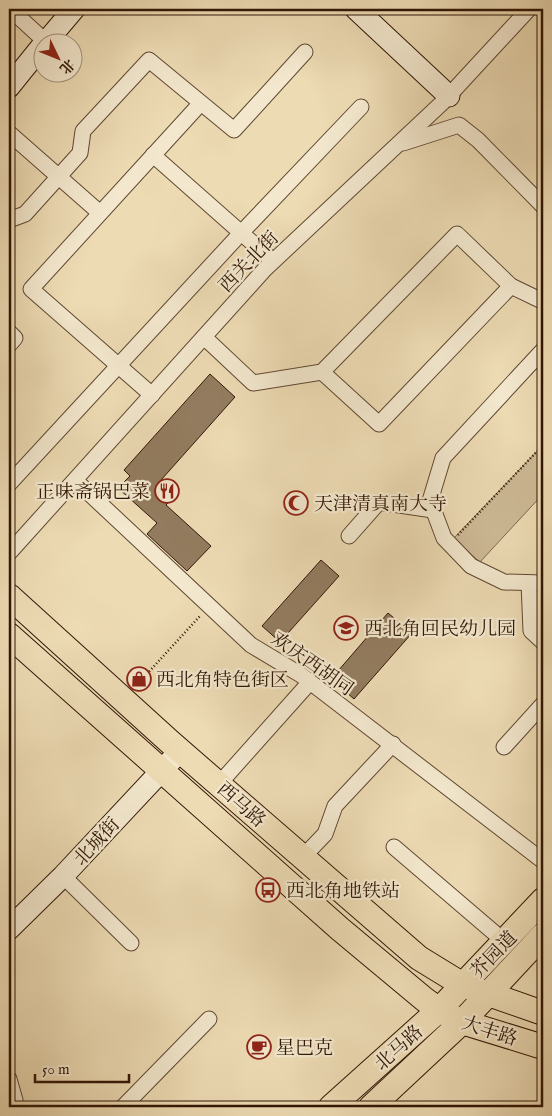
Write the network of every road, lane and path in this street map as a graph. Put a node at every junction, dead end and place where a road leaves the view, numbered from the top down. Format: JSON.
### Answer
{"nodes":[{"id":1,"x":10,"y":9,"type":"edge"},
{"id":2,"x":74,"y":9,"type":"edge"},
{"id":3,"x":356,"y":9,"type":"edge"},
{"id":4,"x":529,"y":9,"type":"edge"},
{"id":5,"x":33,"y":32,"type":"edge"},
{"id":6,"x":55,"y":32,"type":"edge"},
{"id":7,"x":305,"y":52,"type":"dead end"},
{"id":8,"x":32,"y":60,"type":"edge"},
{"id":9,"x":9,"y":87,"type":"edge"},
{"id":10,"x":448,"y":96,"type":"junction"},
{"id":11,"x":200,"y":104,"type":"junction"},
{"id":12,"x":361,"y":107,"type":"dead end"},
{"id":13,"x":9,"y":133,"type":"edge"},
{"id":14,"x":399,"y":145,"type":"junction"},
{"id":15,"x":153,"y":155,"type":"junction"},
{"id":16,"x":59,"y":176,"type":"junction"},
{"id":17,"x":543,"y":206,"type":"edge"},
{"id":18,"x":100,"y":213,"type":"junction"},
{"id":19,"x":9,"y":220,"type":"edge"},
{"id":20,"x":241,"y":232,"type":"junction"},
{"id":21,"x":273,"y":261,"type":"junction"},
{"id":22,"x":510,"y":286,"type":"junction"},
{"id":23,"x":543,"y":296,"type":"edge"},
{"id":24,"x":9,"y":332,"type":"edge"},
{"id":25,"x":204,"y":337,"type":"junction"},
{"id":26,"x":9,"y":346,"type":"edge"},
{"id":27,"x":543,"y":350,"type":"edge"},
{"id":28,"x":118,"y":365,"type":"junction"},
{"id":29,"x":322,"y":372,"type":"junction"},
{"id":30,"x":152,"y":395,"type":"junction"},
{"id":31,"x":543,"y":445,"type":"edge"},
{"id":32,"x":76,"y":480,"type":"junction"},
{"id":33,"x":9,"y":484,"type":"edge"},
{"id":34,"x":433,"y":510,"type":"junction"},
{"id":35,"x":349,"y":536,"type":"dead end"},
{"id":36,"x":450,"y":544,"type":"junction"},
{"id":37,"x":9,"y":553,"type":"edge"},
{"id":38,"x":536,"y":583,"type":"edge"},
{"id":39,"x":9,"y":596,"type":"edge"},
{"id":40,"x":210,"y":606,"type":"junction"},
{"id":41,"x":9,"y":635,"type":"edge"},
{"id":42,"x":543,"y":642,"type":"edge"},
{"id":43,"x":310,"y":682,"type":"junction"},
{"id":44,"x":124,"y":700,"type":"junction"},
{"id":45,"x":543,"y":704,"type":"edge"},
{"id":46,"x":393,"y":744,"type":"junction"},
{"id":47,"x":175,"y":746,"type":"junction"},
{"id":48,"x":504,"y":747,"type":"dead end"},
{"id":49,"x":157,"y":767,"type":"junction"},
{"id":50,"x":219,"y":784,"type":"junction"},
{"id":51,"x":394,"y":847,"type":"dead end"},
{"id":52,"x":303,"y":857,"type":"junction"},
{"id":53,"x":543,"y":861,"type":"edge"},
{"id":54,"x":64,"y":876,"type":"junction"},
{"id":55,"x":543,"y":900,"type":"edge"},
{"id":56,"x":9,"y":909,"type":"edge"},
{"id":57,"x":9,"y":928,"type":"edge"},
{"id":58,"x":543,"y":935,"type":"edge"},
{"id":59,"x":504,"y":942,"type":"junction"},
{"id":60,"x":131,"y":943,"type":"dead end"},
{"id":61,"x":463,"y":985,"type":"junction"},
{"id":62,"x":488,"y":995,"type":"junction"},
{"id":63,"x":438,"y":1010,"type":"junction"},
{"id":64,"x":543,"y":1013,"type":"edge"},
{"id":65,"x":209,"y":1019,"type":"dead end"},
{"id":66,"x":462,"y":1022,"type":"junction"},
{"id":67,"x":543,"y":1047,"type":"edge"},
{"id":68,"x":9,"y":1080,"type":"edge"},
{"id":69,"x":9,"y":1105,"type":"edge"},
{"id":70,"x":123,"y":1107,"type":"edge"},
{"id":71,"x":331,"y":1107,"type":"edge"},
{"id":72,"x":371,"y":1107,"type":"edge"}],
"edges":[{"from":1,"to":5,"type":"street"},
{"from":2,"to":6,"type":"street"},
{"from":3,"to":10,"type":"street"},
{"from":4,"to":10,"type":"street","name":"西关北街"},
{"from":7,"to":11,"type":"street"},
{"from":8,"to":9,"type":"street"},
{"from":10,"to":14,"type":"street","name":"西关北街"},
{"from":11,"to":15,"type":"street"},
{"from":11,"to":16,"type":"street"},
{"from":12,"to":20,"type":"street"},
{"from":13,"to":16,"type":"street"},
{"from":14,"to":17,"type":"street"},
{"from":14,"to":21,"type":"street","name":"西关北街"},
{"from":15,"to":18,"type":"street"},
{"from":15,"to":20,"type":"street"},
{"from":16,"to":18,"type":"street"},
{"from":16,"to":19,"type":"street"},
{"from":18,"to":28,"type":"street"},
{"from":20,"to":21,"type":"street"},
{"from":20,"to":28,"type":"street"},
{"from":21,"to":25,"type":"street","name":"西关北街"},
{"from":22,"to":23,"type":"street"},
{"from":22,"to":29,"type":"street"},
{"from":22,"to":29,"type":"street"},
{"from":24,"to":26,"type":"street"},
{"from":25,"to":29,"type":"street"},
{"from":25,"to":30,"type":"street","name":"西关北街"},
{"from":27,"to":34,"type":"street"},
{"from":28,"to":30,"type":"street"},
{"from":28,"to":33,"type":"street"},
{"from":30,"to":32,"type":"street","name":"西关北街"},
{"from":31,"to":36,"type":"path"},
{"from":32,"to":37,"type":"street","name":"西关北街"},
{"from":32,"to":40,"type":"street","name":"欢庆西胡同"},
{"from":34,"to":35,"type":"street"},
{"from":34,"to":36,"type":"street"},
{"from":36,"to":38,"type":"street"},
{"from":38,"to":42,"type":"street"},
{"from":39,"to":44,"type":"main road","name":"西马路"},
{"from":40,"to":43,"type":"street","name":"欢庆西胡同"},
{"from":40,"to":44,"type":"path"},
{"from":41,"to":49,"type":"main road","name":"西马路"},
{"from":43,"to":46,"type":"street","name":"欢庆西胡同"},
{"from":43,"to":50,"type":"street"},
{"from":44,"to":47,"type":"main road","name":"西马路"},
{"from":45,"to":48,"type":"street"},
{"from":46,"to":52,"type":"street"},
{"from":46,"to":53,"type":"street","name":"欢庆西胡同"},
{"from":47,"to":49,"type":"street","name":"北城街"},
{"from":47,"to":50,"type":"main road","name":"西马路"},
{"from":49,"to":54,"type":"street","name":"北城街"},
{"from":49,"to":56,"type":"street","name":"北城街"},
{"from":49,"to":63,"type":"main road","name":"西马路"},
{"from":50,"to":52,"type":"main road","name":"西马路"},
{"from":51,"to":59,"type":"street"},
{"from":52,"to":61,"type":"main road","name":"西马路"},
{"from":54,"to":57,"type":"street","name":"北城街"},
{"from":54,"to":60,"type":"street"},
{"from":55,"to":59,"type":"main road","name":"芥园道"},
{"from":58,"to":62,"type":"main road","name":"芥园道"},
{"from":59,"to":61,"type":"main road","name":"芥园道"},
{"from":61,"to":62,"type":"main road","name":"西马路"},
{"from":61,"to":63,"type":"main road","name":"北马路"},
{"from":62,"to":64,"type":"main road","name":"大丰路"},
{"from":62,"to":66,"type":"main road","name":"北马路"},
{"from":63,"to":66,"type":"main road","name":"大丰路"},
{"from":63,"to":71,"type":"main road","name":"北马路"},
{"from":65,"to":70,"type":"street"},
{"from":66,"to":67,"type":"main road","name":"大丰路"},
{"from":66,"to":72,"type":"main road","name":"北马路"},
{"from":68,"to":69,"type":"street"}]}
